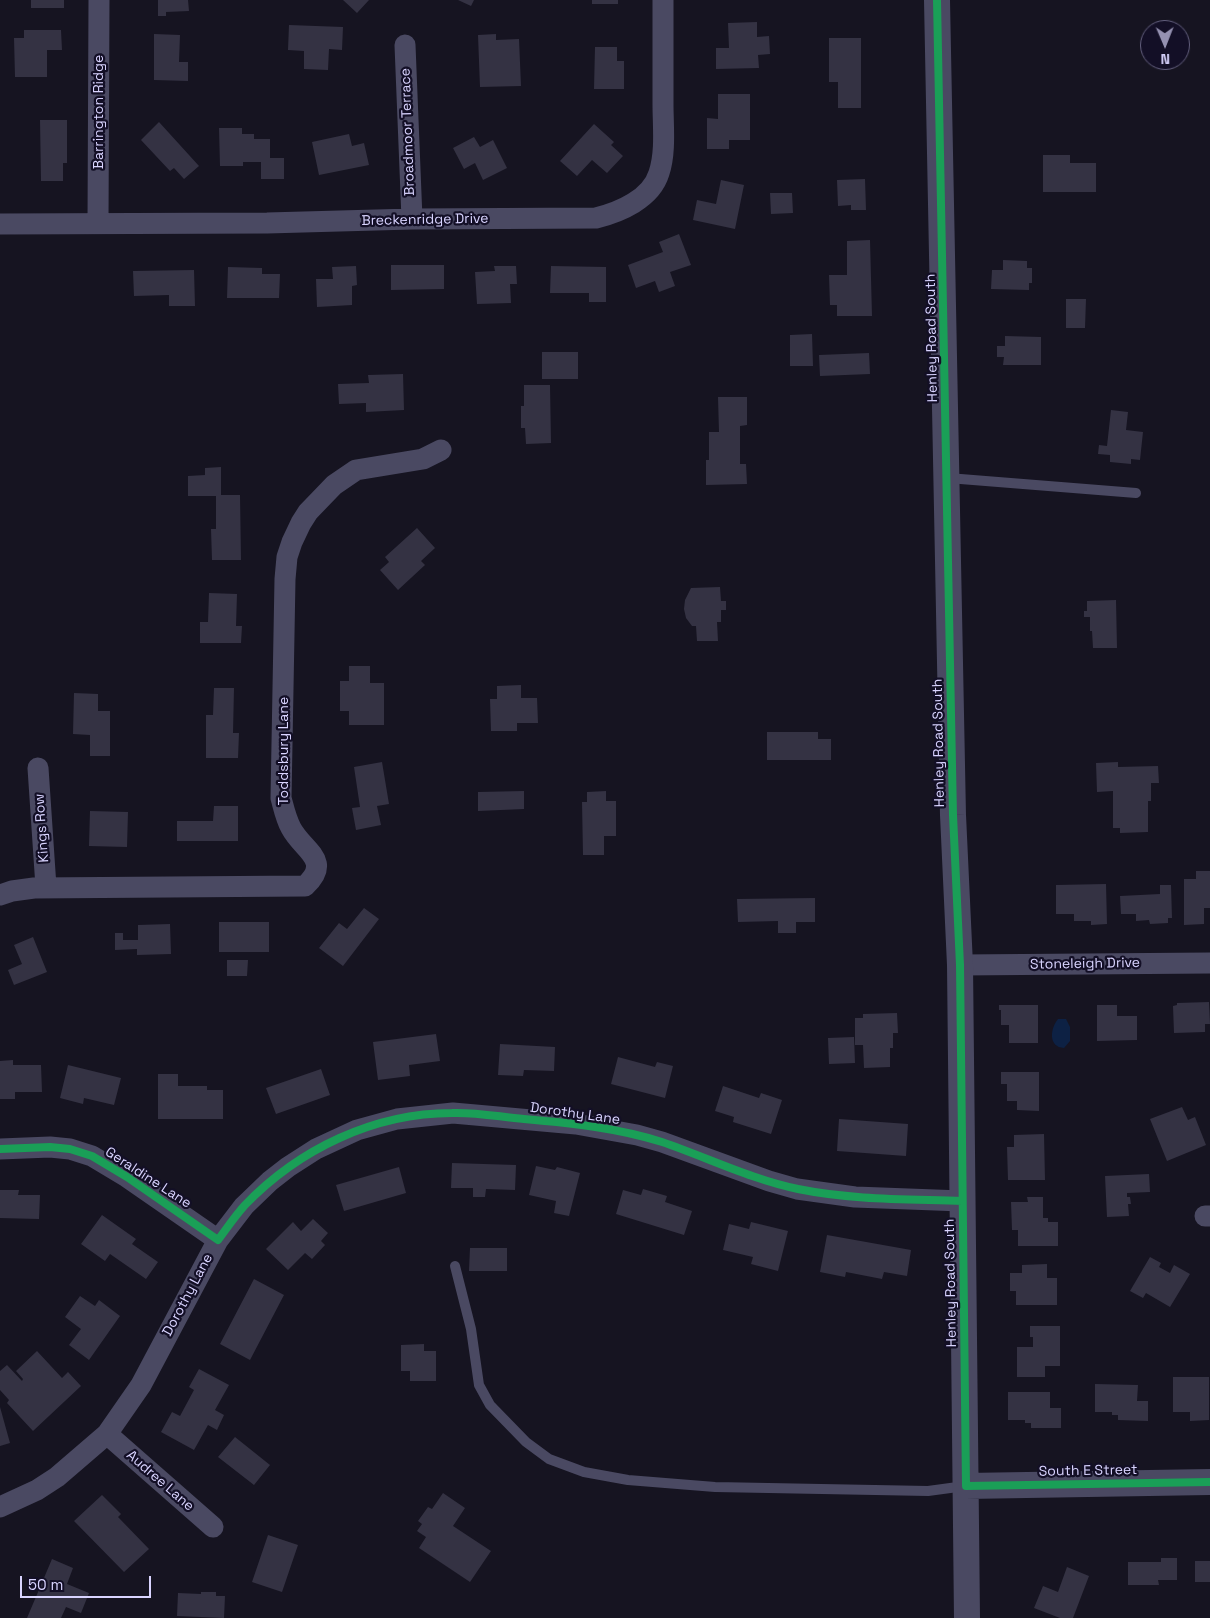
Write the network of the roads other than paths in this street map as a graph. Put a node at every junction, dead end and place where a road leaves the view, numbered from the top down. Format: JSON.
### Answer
{"nodes":[{"id":1,"x":99,"y":0,"type":"edge"},
{"id":2,"x":663,"y":0,"type":"edge"},
{"id":3,"x":937,"y":0,"type":"edge"},
{"id":4,"x":405,"y":45,"type":"dead end"},
{"id":5,"x":412,"y":219,"type":"junction"},
{"id":6,"x":98,"y":223,"type":"junction"},
{"id":7,"x":0,"y":224,"type":"edge"},
{"id":8,"x":441,"y":450,"type":"dead end"},
{"id":9,"x":947,"y":478,"type":"junction"},
{"id":10,"x":1136,"y":493,"type":"dead end"},
{"id":11,"x":38,"y":768,"type":"dead end"},
{"id":12,"x":46,"y":887,"type":"junction"},
{"id":13,"x":0,"y":895,"type":"edge"},
{"id":14,"x":1210,"y":963,"type":"edge"},
{"id":15,"x":960,"y":965,"type":"junction"},
{"id":16,"x":0,"y":1149,"type":"edge"},
{"id":17,"x":962,"y":1200,"type":"junction"},
{"id":18,"x":218,"y":1240,"type":"junction"},
{"id":19,"x":455,"y":1266,"type":"dead end"},
{"id":20,"x":107,"y":1434,"type":"junction"},
{"id":21,"x":1210,"y":1482,"type":"edge"},
{"id":22,"x":966,"y":1486,"type":"junction"},
{"id":23,"x":0,"y":1507,"type":"edge"},
{"id":24,"x":213,"y":1527,"type":"dead end"},
{"id":25,"x":967,"y":1618,"type":"edge"}],
"edges":[{"from":1,"to":6,"type":"street","name":"Barrington Ridge"},
{"from":2,"to":5,"type":"street","name":"Breckenridge Drive"},
{"from":3,"to":9,"type":"street","name":"Henley Road South"},
{"from":4,"to":5,"type":"street","name":"Broadmoor Terrace"},
{"from":5,"to":6,"type":"street","name":"Breckenridge Drive"},
{"from":6,"to":7,"type":"street","name":"Breckenridge Drive"},
{"from":8,"to":12,"type":"street","name":"Toddsbury Lane"},
{"from":9,"to":10,"type":"lane"},
{"from":9,"to":15,"type":"street","name":"Henley Road South"},
{"from":11,"to":12,"type":"street","name":"Kings Row"},
{"from":12,"to":13,"type":"street","name":"Toddsbury Lane"},
{"from":14,"to":15,"type":"street","name":"Stoneleigh Drive"},
{"from":15,"to":17,"type":"street","name":"Henley Road South"},
{"from":16,"to":18,"type":"street","name":"Geraldine Lane"},
{"from":17,"to":18,"type":"street","name":"Dorothy Lane"},
{"from":17,"to":22,"type":"street","name":"Henley Road South"},
{"from":18,"to":20,"type":"street","name":"Dorothy Lane"},
{"from":19,"to":22,"type":"lane"},
{"from":20,"to":23,"type":"street","name":"Dorothy Lane"},
{"from":20,"to":24,"type":"street","name":"Audree Lane"},
{"from":21,"to":22,"type":"street","name":"South E Street"},
{"from":22,"to":25,"type":"street","name":"Henley Road South"}]}
